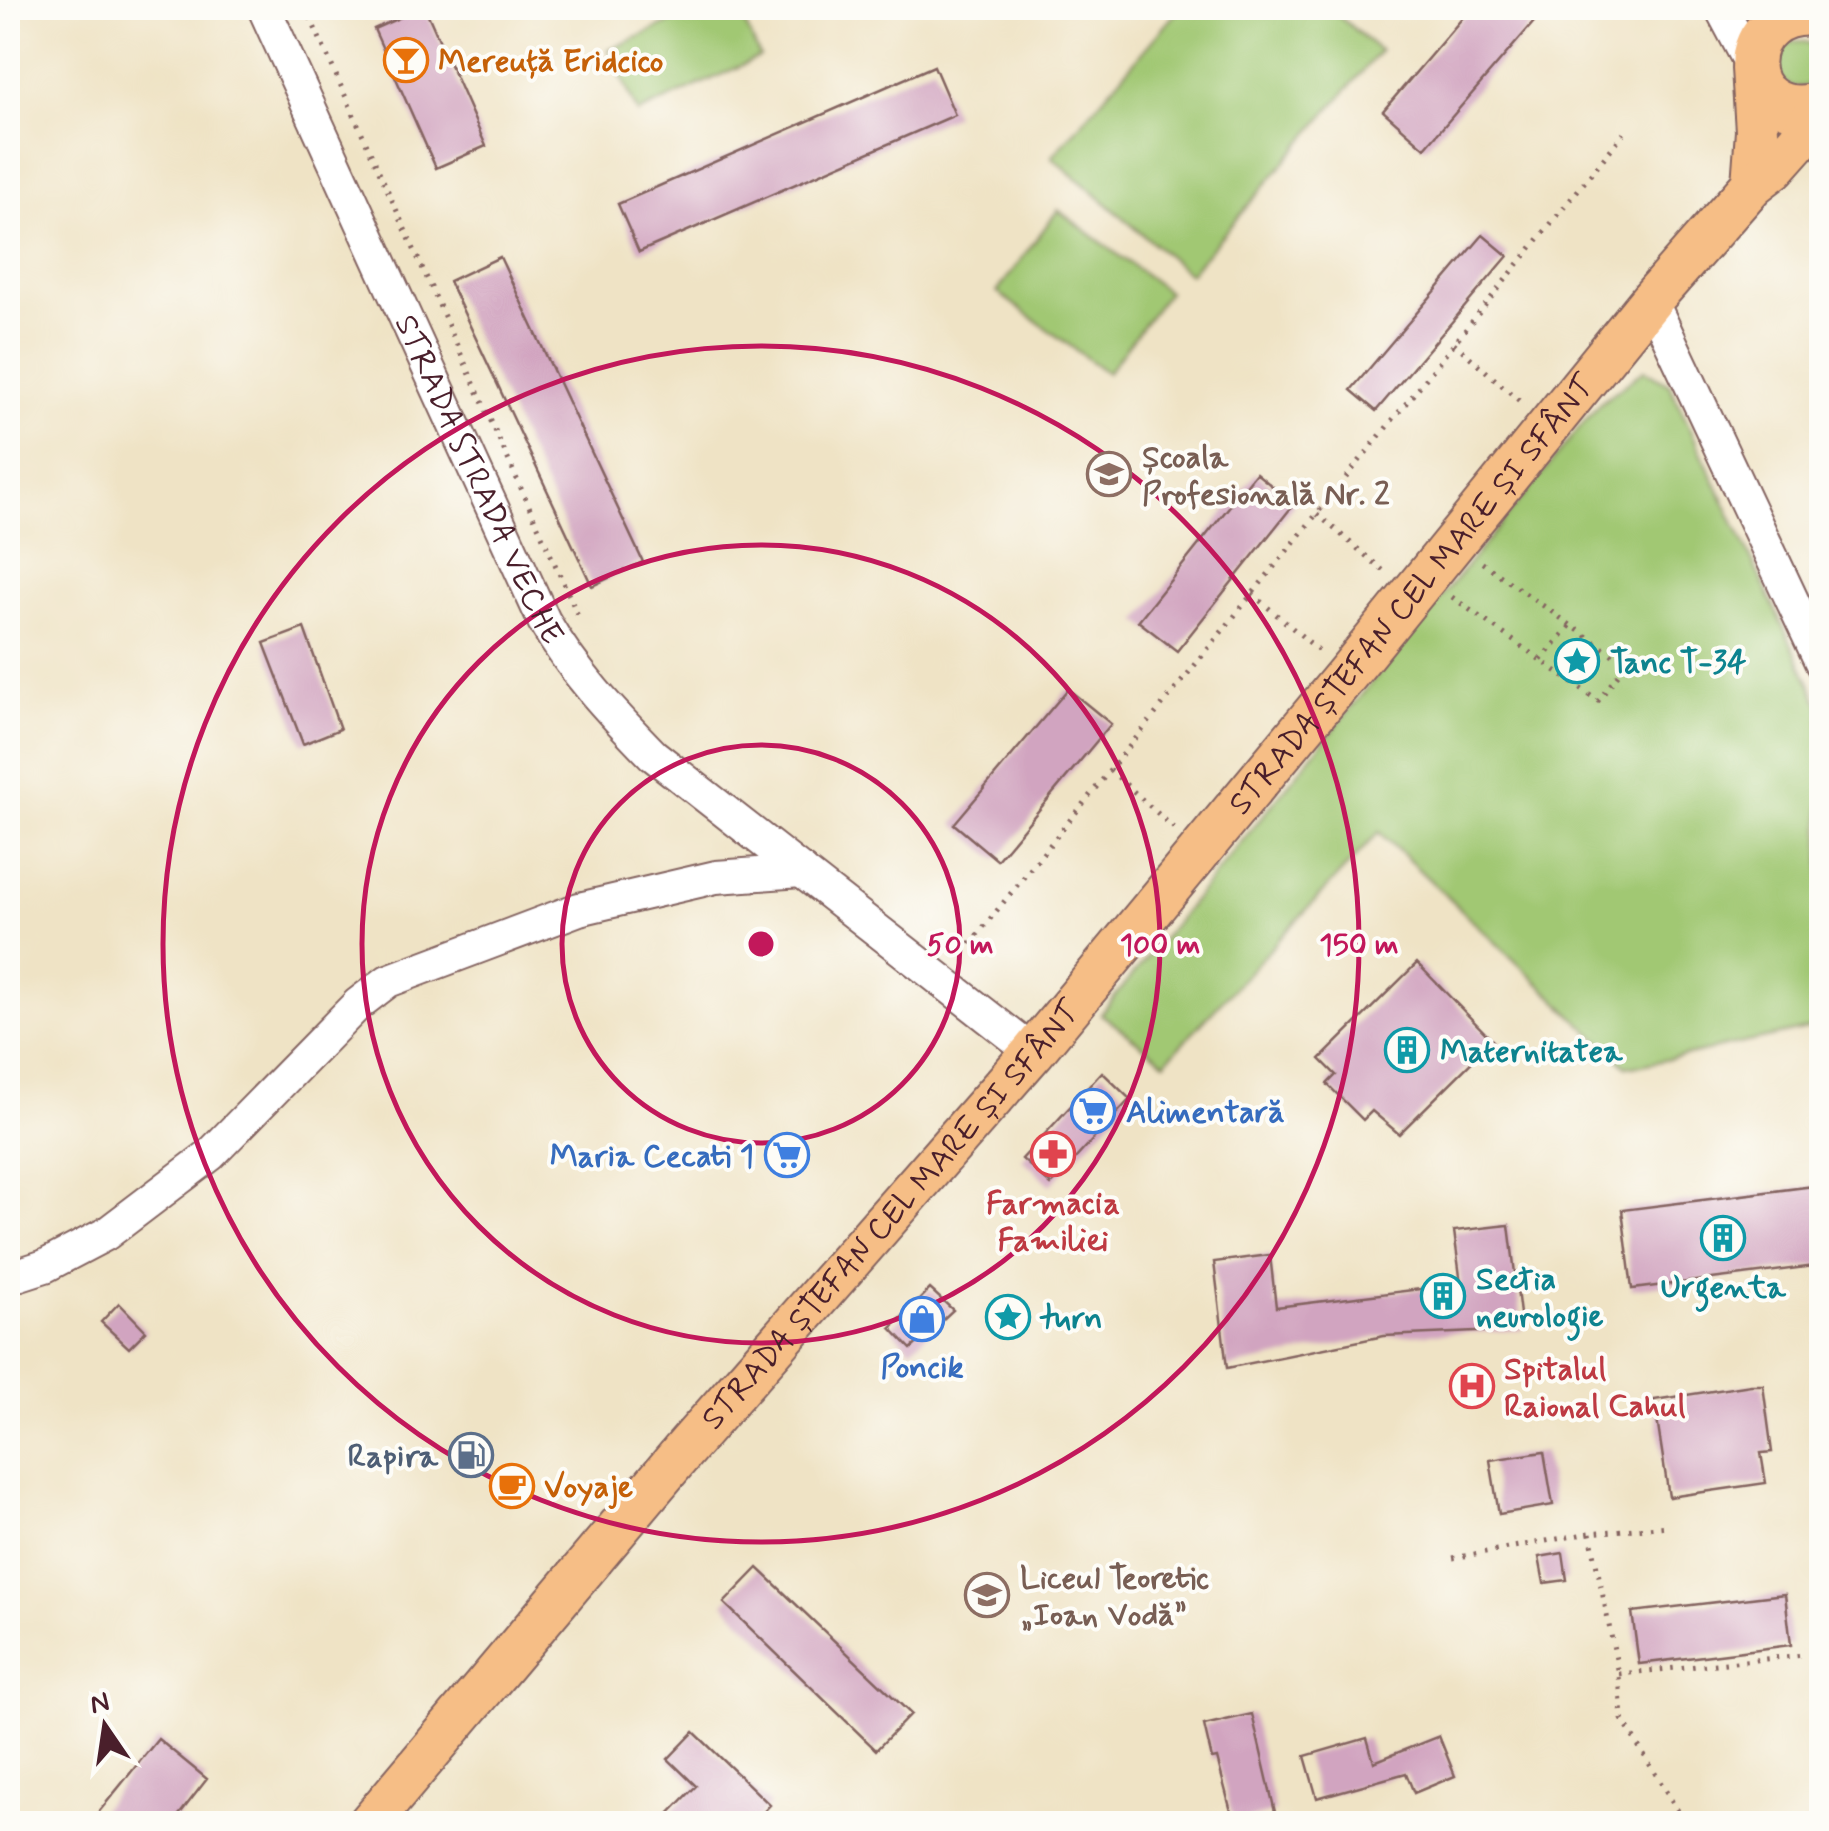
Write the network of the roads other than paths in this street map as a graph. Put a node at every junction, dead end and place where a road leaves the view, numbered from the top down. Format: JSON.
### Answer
{"nodes":[{"id":1,"x":264,"y":8,"type":"edge"},
{"id":2,"x":1722,"y":8,"type":"edge"},
{"id":3,"x":1796,"y":12,"type":"edge"},
{"id":4,"x":1752,"y":68,"type":"junction"},
{"id":5,"x":1822,"y":103,"type":"edge"},
{"id":6,"x":1753,"y":184,"type":"junction"},
{"id":7,"x":1651,"y":300,"type":"junction"},
{"id":8,"x":1822,"y":664,"type":"edge"},
{"id":9,"x":802,"y":870,"type":"junction"},
{"id":10,"x":1034,"y":1052,"type":"junction"},
{"id":11,"x":8,"y":1278,"type":"edge"},
{"id":12,"x":369,"y":1824,"type":"edge"}],
"edges":[{"from":1,"to":9,"type":"street","name":"STRADA STRADA VECHE"},
{"from":2,"to":4,"type":"street"},
{"from":3,"to":4,"type":"main road"},
{"from":4,"to":5,"type":"main road"},
{"from":4,"to":6,"type":"main road"},
{"from":5,"to":6,"type":"main road","name":"STRADA ȘTEFAN CEL MARE ȘI SFÂNT"},
{"from":6,"to":7,"type":"main road","name":"STRADA ȘTEFAN CEL MARE ȘI SFÂNT"},
{"from":7,"to":8,"type":"street"},
{"from":7,"to":10,"type":"main road","name":"STRADA ȘTEFAN CEL MARE ȘI SFÂNT"},
{"from":9,"to":10,"type":"street","name":"STRADA STRADA VECHE"},
{"from":9,"to":11,"type":"street"},
{"from":10,"to":12,"type":"main road","name":"STRADA ȘTEFAN CEL MARE ȘI SFÂNT"}]}
